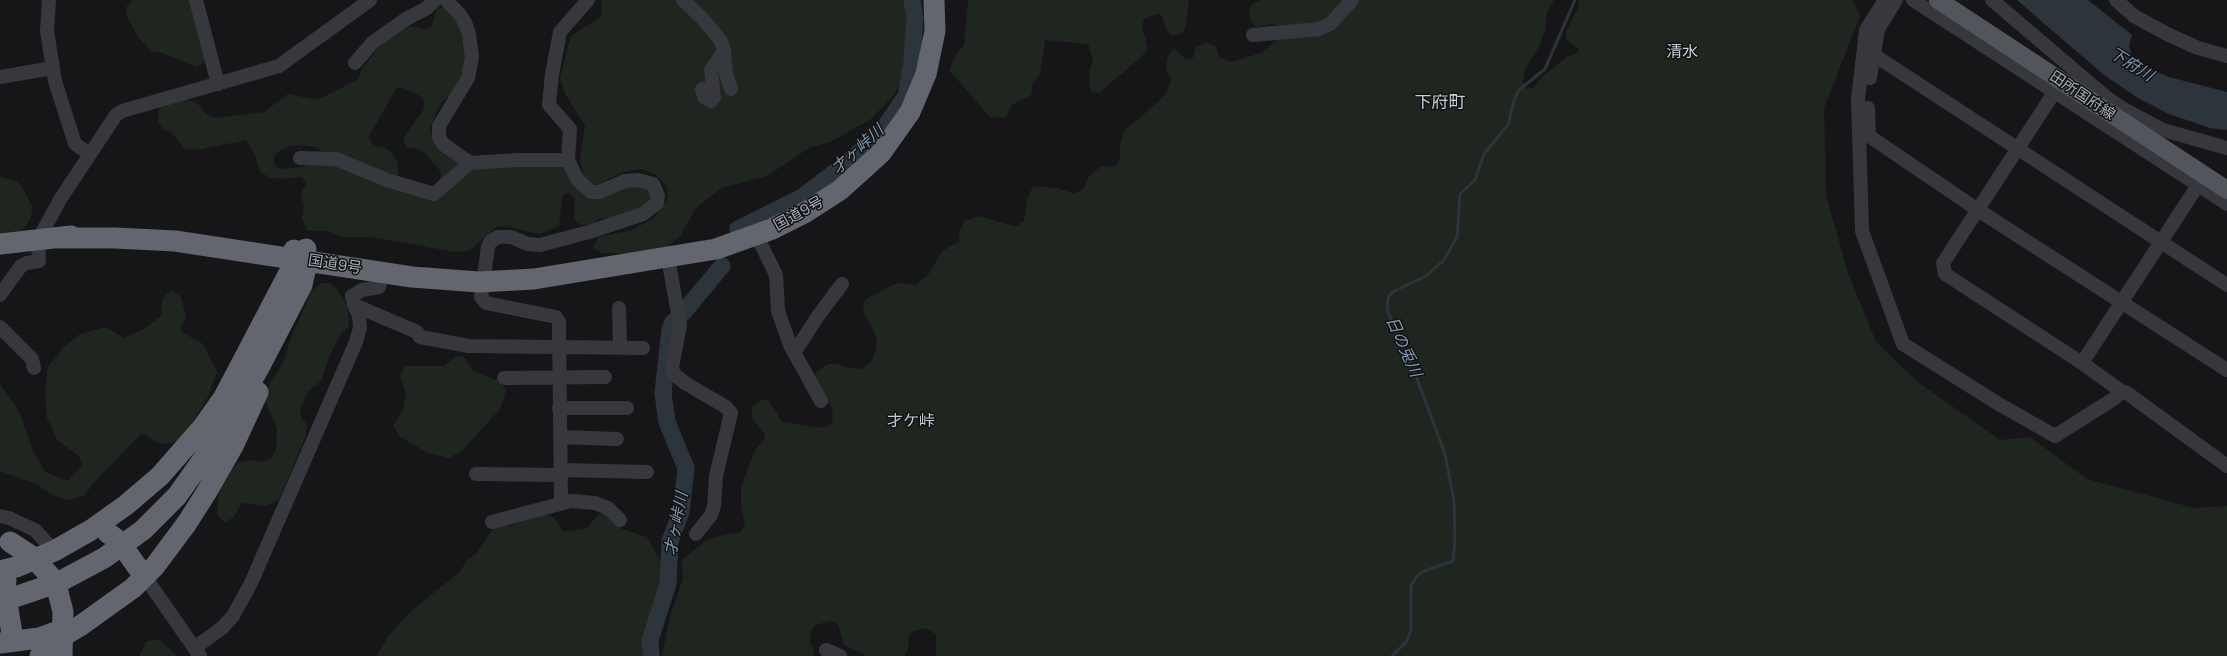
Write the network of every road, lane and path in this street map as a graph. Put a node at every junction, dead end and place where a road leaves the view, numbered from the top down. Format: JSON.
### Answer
{"nodes":[{"id":1,"x":49,"y":0,"type":"edge"},
{"id":2,"x":196,"y":0,"type":"edge"},
{"id":3,"x":370,"y":0,"type":"edge"},
{"id":4,"x":435,"y":0,"type":"edge"},
{"id":5,"x":446,"y":0,"type":"edge"},
{"id":6,"x":588,"y":0,"type":"edge"},
{"id":7,"x":683,"y":0,"type":"edge"},
{"id":8,"x":934,"y":0,"type":"edge"},
{"id":9,"x":1352,"y":0,"type":"edge"},
{"id":10,"x":1885,"y":0,"type":"edge"},
{"id":11,"x":1896,"y":0,"type":"edge"},
{"id":12,"x":1913,"y":0,"type":"edge"},
{"id":13,"x":1938,"y":0,"type":"edge"},
{"id":14,"x":1992,"y":0,"type":"edge"},
{"id":15,"x":2116,"y":0,"type":"edge"},
{"id":16,"x":1252,"y":35,"type":"dead end"},
{"id":17,"x":724,"y":51,"type":"junction"},
{"id":18,"x":1874,"y":55,"type":"junction"},
{"id":19,"x":2227,"y":56,"type":"edge"},
{"id":20,"x":355,"y":63,"type":"dead end"},
{"id":21,"x":52,"y":68,"type":"junction"},
{"id":22,"x":0,"y":77,"type":"edge"},
{"id":23,"x":218,"y":84,"type":"junction"},
{"id":24,"x":2058,"y":87,"type":"junction"},
{"id":25,"x":702,"y":89,"type":"dead end"},
{"id":26,"x":731,"y":89,"type":"dead end"},
{"id":27,"x":2227,"y":148,"type":"edge"},
{"id":28,"x":2017,"y":150,"type":"junction"},
{"id":29,"x":90,"y":154,"type":"junction"},
{"id":30,"x":300,"y":158,"type":"dead end"},
{"id":31,"x":568,"y":160,"type":"junction"},
{"id":32,"x":470,"y":163,"type":"junction"},
{"id":33,"x":2201,"y":182,"type":"junction"},
{"id":34,"x":2227,"y":190,"type":"edge"},
{"id":35,"x":2227,"y":204,"type":"edge"},
{"id":36,"x":1978,"y":210,"type":"junction"},
{"id":37,"x":757,"y":236,"type":"junction"},
{"id":38,"x":38,"y":240,"type":"junction"},
{"id":39,"x":2161,"y":243,"type":"junction"},
{"id":40,"x":0,"y":244,"type":"edge"},
{"id":41,"x":260,"y":247,"type":"junction"},
{"id":42,"x":306,"y":254,"type":"junction"},
{"id":43,"x":668,"y":258,"type":"junction"},
{"id":44,"x":338,"y":267,"type":"junction"},
{"id":45,"x":383,"y":273,"type":"junction"},
{"id":46,"x":483,"y":275,"type":"junction"},
{"id":47,"x":842,"y":284,"type":"dead end"},
{"id":48,"x":2227,"y":285,"type":"edge"},
{"id":49,"x":299,"y":291,"type":"junction"},
{"id":50,"x":0,"y":295,"type":"edge"},
{"id":51,"x":2121,"y":303,"type":"junction"},
{"id":52,"x":354,"y":305,"type":"junction"},
{"id":53,"x":619,"y":308,"type":"dead end"},
{"id":54,"x":267,"y":316,"type":"junction"},
{"id":55,"x":0,"y":327,"type":"edge"},
{"id":56,"x":559,"y":348,"type":"junction"},
{"id":57,"x":620,"y":348,"type":"junction"},
{"id":58,"x":643,"y":348,"type":"dead end"},
{"id":59,"x":794,"y":353,"type":"junction"},
{"id":60,"x":2082,"y":363,"type":"junction"},
{"id":61,"x":34,"y":368,"type":"dead end"},
{"id":62,"x":2227,"y":370,"type":"edge"},
{"id":63,"x":605,"y":377,"type":"dead end"},
{"id":64,"x":504,"y":378,"type":"dead end"},
{"id":65,"x":559,"y":378,"type":"junction"},
{"id":66,"x":2121,"y":392,"type":"junction"},
{"id":67,"x":821,"y":401,"type":"dead end"},
{"id":68,"x":559,"y":408,"type":"junction"},
{"id":69,"x":627,"y":408,"type":"dead end"},
{"id":70,"x":560,"y":437,"type":"junction"},
{"id":71,"x":218,"y":438,"type":"junction"},
{"id":72,"x":617,"y":439,"type":"dead end"},
{"id":73,"x":2227,"y":466,"type":"edge"},
{"id":74,"x":647,"y":472,"type":"dead end"},
{"id":75,"x":561,"y":473,"type":"junction"},
{"id":76,"x":476,"y":474,"type":"dead end"},
{"id":77,"x":561,"y":502,"type":"junction"},
{"id":78,"x":0,"y":516,"type":"edge"},
{"id":79,"x":620,"y":520,"type":"dead end"},
{"id":80,"x":492,"y":522,"type":"dead end"},
{"id":81,"x":100,"y":532,"type":"junction"},
{"id":82,"x":696,"y":534,"type":"dead end"},
{"id":83,"x":5,"y":540,"type":"edge"},
{"id":84,"x":54,"y":551,"type":"junction"},
{"id":85,"x":141,"y":572,"type":"junction"},
{"id":86,"x":7,"y":573,"type":"edge"},
{"id":87,"x":0,"y":602,"type":"edge"},
{"id":88,"x":110,"y":606,"type":"junction"},
{"id":89,"x":10,"y":644,"type":"edge"},
{"id":90,"x":826,"y":650,"type":"dead end"},
{"id":91,"x":197,"y":652,"type":"edge"},
{"id":92,"x":40,"y":656,"type":"edge"},
{"id":93,"x":62,"y":656,"type":"edge"},
{"id":94,"x":840,"y":656,"type":"edge"}],
"edges":[{"from":1,"to":21,"type":"street"},
{"from":2,"to":23,"type":"street"},
{"from":3,"to":23,"type":"street"},
{"from":4,"to":20,"type":"street"},
{"from":5,"to":32,"type":"street"},
{"from":6,"to":31,"type":"street"},
{"from":7,"to":17,"type":"street"},
{"from":8,"to":37,"type":"highway","name":"国道9号"},
{"from":9,"to":16,"type":"street"},
{"from":10,"to":66,"type":"street"},
{"from":11,"to":18,"type":"street"},
{"from":12,"to":24,"type":"street"},
{"from":13,"to":24,"type":"main road","name":"田所国府線"},
{"from":14,"to":27,"type":"street"},
{"from":15,"to":19,"type":"street"},
{"from":17,"to":25,"type":"street"},
{"from":17,"to":26,"type":"street"},
{"from":18,"to":28,"type":"street"},
{"from":18,"to":36,"type":"street"},
{"from":21,"to":22,"type":"street"},
{"from":21,"to":29,"type":"street"},
{"from":23,"to":29,"type":"street"},
{"from":24,"to":28,"type":"street"},
{"from":24,"to":33,"type":"main road","name":"田所国府線"},
{"from":28,"to":36,"type":"street"},
{"from":28,"to":39,"type":"street"},
{"from":29,"to":38,"type":"street"},
{"from":30,"to":32,"type":"street"},
{"from":31,"to":32,"type":"street"},
{"from":31,"to":46,"type":"street"},
{"from":33,"to":34,"type":"main road","name":"田所国府線"},
{"from":33,"to":35,"type":"street"},
{"from":33,"to":39,"type":"street"},
{"from":36,"to":51,"type":"street"},
{"from":36,"to":60,"type":"street"},
{"from":37,"to":43,"type":"highway","name":"国道9号"},
{"from":37,"to":59,"type":"street"},
{"from":38,"to":40,"type":"highway","name":"国道9号"},
{"from":38,"to":41,"type":"highway","name":"国道9号"},
{"from":38,"to":50,"type":"street"},
{"from":39,"to":48,"type":"street"},
{"from":39,"to":51,"type":"street"},
{"from":41,"to":42,"type":"highway","name":"国道9号"},
{"from":41,"to":54,"type":"highway"},
{"from":42,"to":44,"type":"highway","name":"国道9号"},
{"from":42,"to":46,"type":"highway","name":"国道9号"},
{"from":42,"to":49,"type":"highway"},
{"from":42,"to":54,"type":"highway"},
{"from":42,"to":71,"type":"highway"},
{"from":43,"to":46,"type":"highway","name":"国道9号"},
{"from":43,"to":82,"type":"street"},
{"from":44,"to":45,"type":"highway","name":"国道9号"},
{"from":44,"to":49,"type":"highway"},
{"from":45,"to":46,"type":"highway","name":"国道9号"},
{"from":45,"to":52,"type":"street"},
{"from":46,"to":56,"type":"street"},
{"from":47,"to":59,"type":"street"},
{"from":49,"to":71,"type":"highway"},
{"from":49,"to":85,"type":"highway"},
{"from":51,"to":60,"type":"street"},
{"from":51,"to":62,"type":"street"},
{"from":52,"to":56,"type":"street"},
{"from":52,"to":91,"type":"street"},
{"from":53,"to":57,"type":"street"},
{"from":54,"to":81,"type":"highway"},
{"from":55,"to":61,"type":"street"},
{"from":56,"to":57,"type":"street"},
{"from":56,"to":65,"type":"street"},
{"from":57,"to":58,"type":"street"},
{"from":59,"to":67,"type":"street"},
{"from":60,"to":66,"type":"street"},
{"from":63,"to":65,"type":"street"},
{"from":64,"to":65,"type":"street"},
{"from":65,"to":68,"type":"street"},
{"from":66,"to":73,"type":"street"},
{"from":68,"to":69,"type":"street"},
{"from":68,"to":70,"type":"street"},
{"from":70,"to":72,"type":"street"},
{"from":70,"to":75,"type":"street"},
{"from":71,"to":87,"type":"highway"},
{"from":74,"to":75,"type":"street"},
{"from":75,"to":76,"type":"street"},
{"from":75,"to":77,"type":"street"},
{"from":77,"to":79,"type":"street"},
{"from":77,"to":80,"type":"street"},
{"from":78,"to":84,"type":"street"},
{"from":81,"to":84,"type":"highway"},
{"from":81,"to":85,"type":"highway","bridge":true},
{"from":83,"to":93,"type":"highway","bridge":true},
{"from":84,"to":86,"type":"highway"},
{"from":85,"to":88,"type":"highway"},
{"from":85,"to":91,"type":"street"},
{"from":86,"to":89,"type":"highway","bridge":true},
{"from":88,"to":89,"type":"highway"},
{"from":88,"to":92,"type":"highway"},
{"from":90,"to":94,"type":"street"}]}
